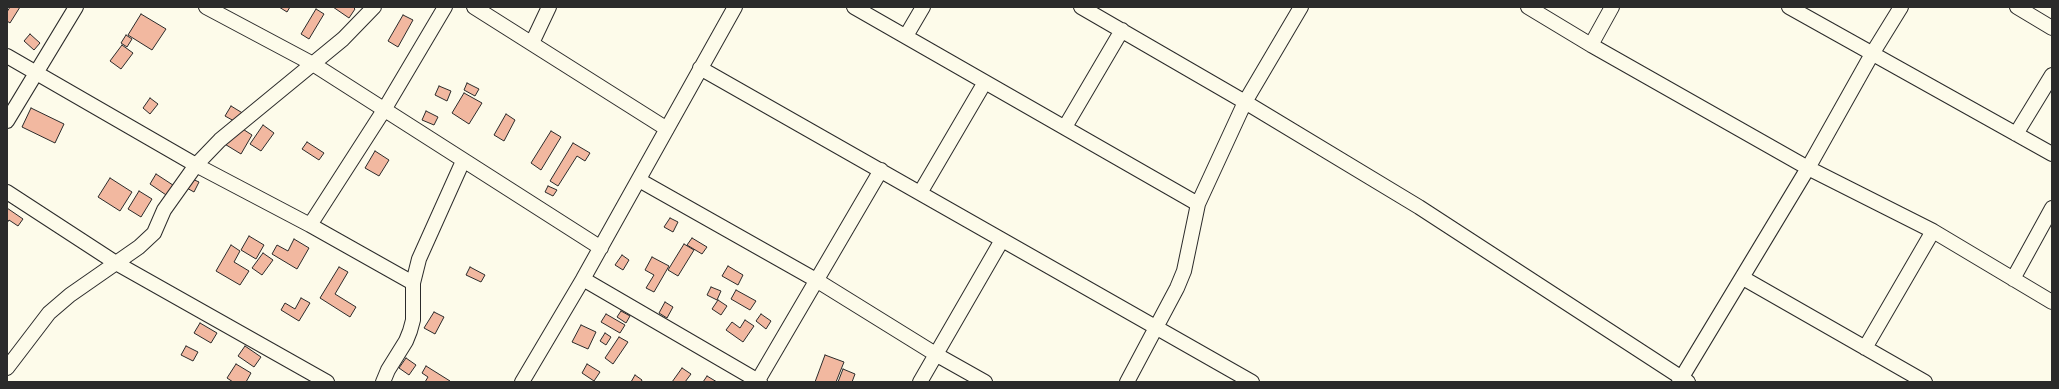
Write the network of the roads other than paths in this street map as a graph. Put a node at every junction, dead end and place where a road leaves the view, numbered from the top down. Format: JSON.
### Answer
{"nodes":[{"id":1,"x":76,"y":7,"type":"edge"},
{"id":2,"x":206,"y":7,"type":"edge"},
{"id":3,"x":374,"y":7,"type":"edge"},
{"id":4,"x":445,"y":7,"type":"edge"},
{"id":5,"x":474,"y":7,"type":"edge"},
{"id":6,"x":549,"y":7,"type":"edge"},
{"id":7,"x":735,"y":7,"type":"edge"},
{"id":8,"x":854,"y":7,"type":"edge"},
{"id":9,"x":923,"y":7,"type":"edge"},
{"id":10,"x":1081,"y":7,"type":"edge"},
{"id":11,"x":1301,"y":7,"type":"edge"},
{"id":12,"x":1528,"y":7,"type":"edge"},
{"id":13,"x":1612,"y":7,"type":"edge"},
{"id":14,"x":1789,"y":7,"type":"edge"},
{"id":15,"x":1901,"y":7,"type":"edge"},
{"id":16,"x":2017,"y":7,"type":"edge"},
{"id":17,"x":2052,"y":28,"type":"edge"},
{"id":18,"x":1122,"y":30,"type":"junction"},
{"id":19,"x":906,"y":36,"type":"junction"},
{"id":20,"x":532,"y":43,"type":"junction"},
{"id":21,"x":1591,"y":45,"type":"junction"},
{"id":22,"x":1872,"y":54,"type":"junction"},
{"id":23,"x":7,"y":56,"type":"edge"},
{"id":24,"x":313,"y":64,"type":"junction"},
{"id":25,"x":700,"y":68,"type":"junction"},
{"id":26,"x":36,"y":72,"type":"junction"},
{"id":27,"x":2052,"y":75,"type":"edge"},
{"id":28,"x":985,"y":82,"type":"junction"},
{"id":29,"x":1245,"y":102,"type":"junction"},
{"id":30,"x":384,"y":110,"type":"junction"},
{"id":31,"x":7,"y":121,"type":"edge"},
{"id":32,"x":1065,"y":127,"type":"junction"},
{"id":33,"x":667,"y":129,"type":"junction"},
{"id":34,"x":2016,"y":134,"type":"junction"},
{"id":35,"x":2052,"y":154,"type":"edge"},
{"id":36,"x":464,"y":161,"type":"junction"},
{"id":37,"x":196,"y":165,"type":"junction"},
{"id":38,"x":1808,"y":168,"type":"junction"},
{"id":39,"x":881,"y":170,"type":"junction"},
{"id":40,"x":639,"y":180,"type":"junction"},
{"id":41,"x":7,"y":192,"type":"edge"},
{"id":42,"x":920,"y":193,"type":"junction"},
{"id":43,"x":1198,"y":204,"type":"junction"},
{"id":44,"x":2052,"y":208,"type":"edge"},
{"id":45,"x":310,"y":225,"type":"junction"},
{"id":46,"x":1933,"y":231,"type":"junction"},
{"id":47,"x":1002,"y":240,"type":"junction"},
{"id":48,"x":601,"y":248,"type":"junction"},
{"id":49,"x":116,"y":263,"type":"junction"},
{"id":50,"x":1742,"y":278,"type":"junction"},
{"id":51,"x":583,"y":279,"type":"junction"},
{"id":52,"x":2013,"y":279,"type":"junction"},
{"id":53,"x":816,"y":280,"type":"junction"},
{"id":54,"x":413,"y":284,"type":"junction"},
{"id":55,"x":2052,"y":302,"type":"edge"},
{"id":56,"x":1157,"y":329,"type":"junction"},
{"id":57,"x":1866,"y":348,"type":"junction"},
{"id":58,"x":937,"y":355,"type":"junction"},
{"id":59,"x":7,"y":368,"type":"edge"},
{"id":60,"x":1910,"y":378,"type":"edge"},
{"id":61,"x":526,"y":381,"type":"edge"},
{"id":62,"x":1683,"y":381,"type":"edge"},
{"id":63,"x":327,"y":382,"type":"edge"},
{"id":64,"x":384,"y":382,"type":"edge"},
{"id":65,"x":758,"y":382,"type":"edge"},
{"id":66,"x":920,"y":382,"type":"edge"},
{"id":67,"x":985,"y":382,"type":"edge"},
{"id":68,"x":1128,"y":382,"type":"edge"},
{"id":69,"x":1252,"y":382,"type":"edge"},
{"id":70,"x":1925,"y":382,"type":"edge"}],
"edges":[{"from":1,"to":26,"type":"street"},
{"from":2,"to":24,"type":"street"},
{"from":3,"to":24,"type":"street"},
{"from":4,"to":30,"type":"street"},
{"from":5,"to":20,"type":"street"},
{"from":6,"to":20,"type":"street"},
{"from":7,"to":25,"type":"street"},
{"from":8,"to":19,"type":"street"},
{"from":9,"to":19,"type":"street"},
{"from":10,"to":18,"type":"street"},
{"from":11,"to":29,"type":"street"},
{"from":12,"to":21,"type":"street"},
{"from":13,"to":21,"type":"street"},
{"from":14,"to":22,"type":"street"},
{"from":15,"to":22,"type":"street"},
{"from":16,"to":17,"type":"street"},
{"from":18,"to":29,"type":"street"},
{"from":18,"to":32,"type":"street"},
{"from":19,"to":28,"type":"street"},
{"from":20,"to":33,"type":"street"},
{"from":21,"to":38,"type":"street"},
{"from":22,"to":34,"type":"street"},
{"from":22,"to":38,"type":"street"},
{"from":23,"to":26,"type":"street"},
{"from":24,"to":30,"type":"street"},
{"from":24,"to":37,"type":"street"},
{"from":25,"to":33,"type":"street"},
{"from":25,"to":39,"type":"street"},
{"from":26,"to":31,"type":"street"},
{"from":26,"to":37,"type":"street"},
{"from":27,"to":34,"type":"street"},
{"from":28,"to":32,"type":"street"},
{"from":28,"to":42,"type":"street"},
{"from":29,"to":43,"type":"street"},
{"from":29,"to":62,"type":"street"},
{"from":30,"to":36,"type":"street"},
{"from":30,"to":45,"type":"street"},
{"from":32,"to":43,"type":"street"},
{"from":33,"to":40,"type":"street"},
{"from":34,"to":35,"type":"street"},
{"from":36,"to":48,"type":"street"},
{"from":36,"to":54,"type":"street"},
{"from":37,"to":45,"type":"street"},
{"from":37,"to":49,"type":"street"},
{"from":38,"to":46,"type":"street"},
{"from":38,"to":50,"type":"street"},
{"from":39,"to":42,"type":"street"},
{"from":39,"to":53,"type":"street"},
{"from":40,"to":48,"type":"street"},
{"from":40,"to":53,"type":"street"},
{"from":41,"to":49,"type":"street"},
{"from":42,"to":47,"type":"street"},
{"from":43,"to":56,"type":"street"},
{"from":44,"to":52,"type":"street"},
{"from":45,"to":54,"type":"street"},
{"from":46,"to":52,"type":"street"},
{"from":46,"to":57,"type":"street"},
{"from":47,"to":56,"type":"street"},
{"from":47,"to":58,"type":"street"},
{"from":48,"to":51,"type":"street"},
{"from":49,"to":59,"type":"street"},
{"from":49,"to":63,"type":"street"},
{"from":50,"to":57,"type":"street"},
{"from":50,"to":62,"type":"street"},
{"from":51,"to":61,"type":"street"},
{"from":51,"to":65,"type":"street"},
{"from":52,"to":55,"type":"street"},
{"from":53,"to":58,"type":"street"},
{"from":53,"to":65,"type":"street"},
{"from":54,"to":64,"type":"street"},
{"from":56,"to":68,"type":"street"},
{"from":56,"to":69,"type":"street"},
{"from":57,"to":60,"type":"street"},
{"from":58,"to":66,"type":"street"},
{"from":58,"to":67,"type":"street"},
{"from":60,"to":70,"type":"street"}]}
